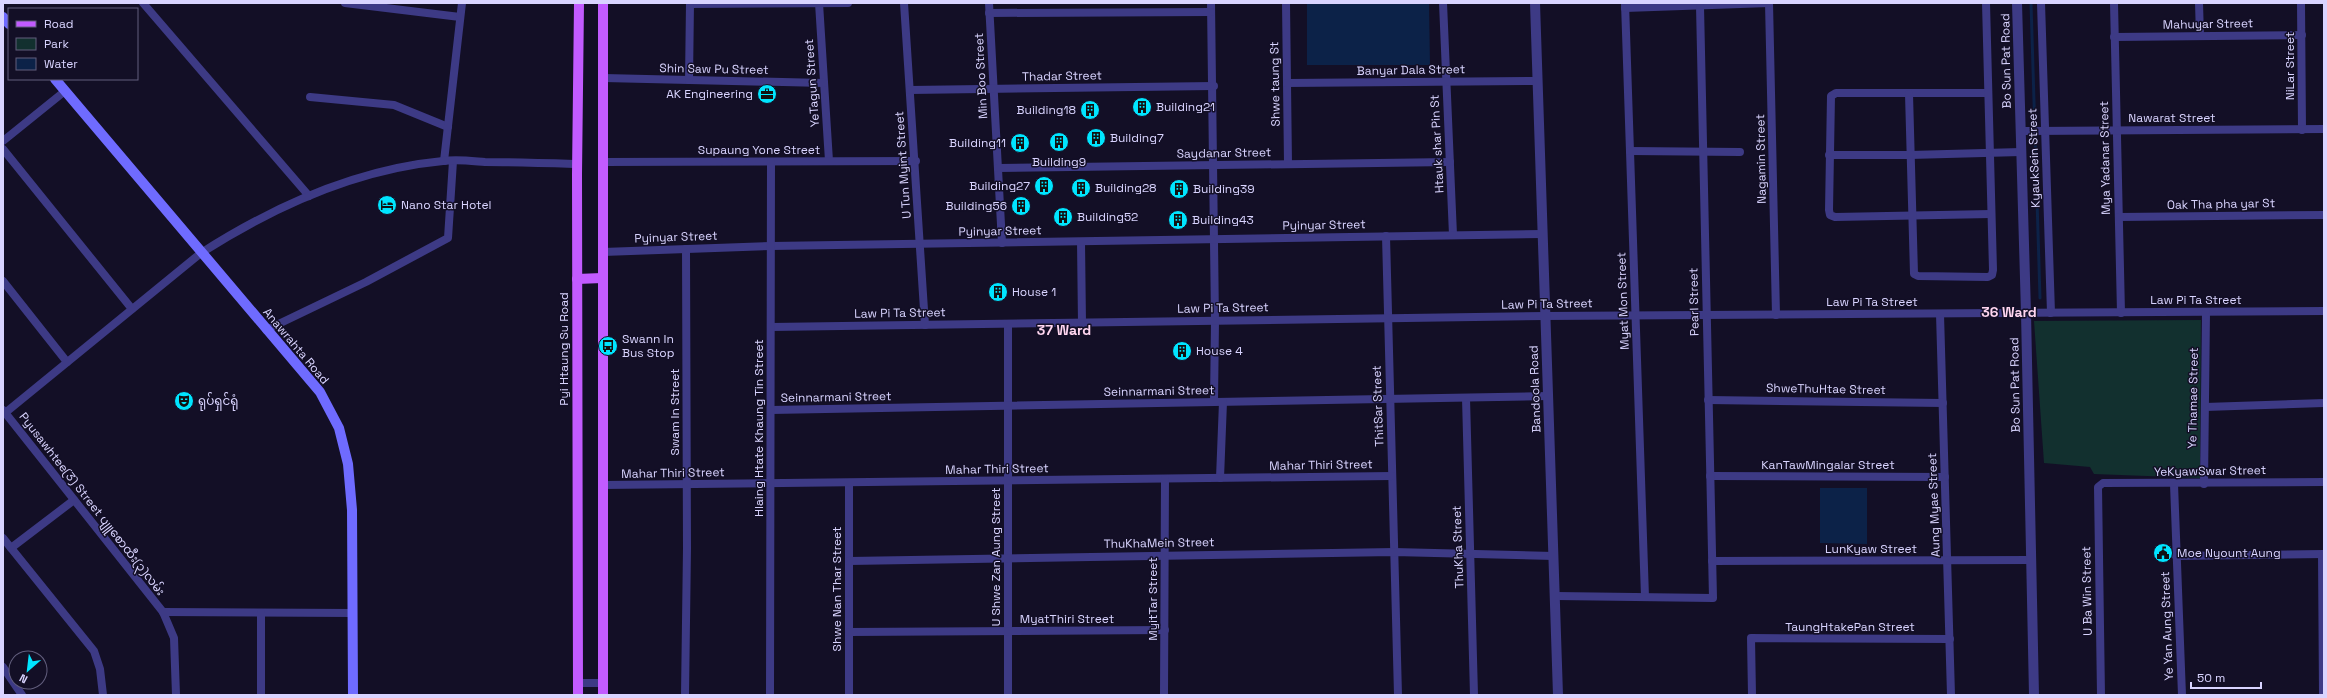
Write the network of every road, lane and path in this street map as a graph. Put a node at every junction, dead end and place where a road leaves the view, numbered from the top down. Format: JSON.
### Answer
{"nodes":[{"id":1,"x":143,"y":3,"type":"edge"},
{"id":2,"x":345,"y":3,"type":"edge"},
{"id":3,"x":462,"y":3,"type":"edge"},
{"id":4,"x":579,"y":3,"type":"edge"},
{"id":5,"x":603,"y":3,"type":"edge"},
{"id":6,"x":819,"y":3,"type":"edge"},
{"id":7,"x":848,"y":3,"type":"edge"},
{"id":8,"x":904,"y":3,"type":"edge"},
{"id":9,"x":988,"y":3,"type":"edge"},
{"id":10,"x":1211,"y":3,"type":"edge"},
{"id":11,"x":1286,"y":3,"type":"edge"},
{"id":12,"x":1443,"y":3,"type":"edge"},
{"id":13,"x":1535,"y":3,"type":"edge"},
{"id":14,"x":1769,"y":3,"type":"edge"},
{"id":15,"x":1986,"y":3,"type":"edge"},
{"id":16,"x":2017,"y":3,"type":"edge"},
{"id":17,"x":2041,"y":3,"type":"edge"},
{"id":18,"x":2114,"y":3,"type":"edge"},
{"id":19,"x":2199,"y":3,"type":"edge"},
{"id":20,"x":2301,"y":3,"type":"edge"},
{"id":21,"x":690,"y":4,"type":"edge"},
{"id":22,"x":1625,"y":6,"type":"edge"},
{"id":23,"x":1700,"y":6,"type":"junction"},
{"id":24,"x":1211,"y":12,"type":"junction"},
{"id":25,"x":989,"y":13,"type":"junction"},
{"id":26,"x":460,"y":17,"type":"junction"},
{"id":27,"x":2302,"y":35,"type":"junction"},
{"id":28,"x":2200,"y":36,"type":"junction"},
{"id":29,"x":2114,"y":37,"type":"junction"},
{"id":30,"x":604,"y":78,"type":"junction"},
{"id":31,"x":56,"y":80,"type":"edge"},
{"id":32,"x":689,"y":80,"type":"junction"},
{"id":33,"x":1446,"y":81,"type":"junction"},
{"id":34,"x":1536,"y":81,"type":"junction"},
{"id":35,"x":824,"y":83,"type":"junction"},
{"id":36,"x":1287,"y":83,"type":"junction"},
{"id":37,"x":1214,"y":86,"type":"junction"},
{"id":38,"x":994,"y":89,"type":"junction"},
{"id":39,"x":910,"y":90,"type":"junction"},
{"id":40,"x":65,"y":91,"type":"junction"},
{"id":41,"x":1988,"y":93,"type":"junction"},
{"id":42,"x":1909,"y":94,"type":"junction"},
{"id":43,"x":310,"y":97,"type":"dead end"},
{"id":44,"x":448,"y":127,"type":"junction"},
{"id":45,"x":2324,"y":129,"type":"edge"},
{"id":46,"x":2116,"y":130,"type":"junction"},
{"id":47,"x":2302,"y":130,"type":"junction"},
{"id":48,"x":2020,"y":131,"type":"junction"},
{"id":49,"x":2045,"y":131,"type":"junction"},
{"id":50,"x":3,"y":141,"type":"edge"},
{"id":51,"x":3,"y":150,"type":"edge"},
{"id":52,"x":1630,"y":151,"type":"junction"},
{"id":53,"x":1703,"y":151,"type":"junction"},
{"id":54,"x":1740,"y":152,"type":"dead end"},
{"id":55,"x":2021,"y":152,"type":"junction"},
{"id":56,"x":1990,"y":153,"type":"junction"},
{"id":57,"x":1829,"y":155,"type":"junction"},
{"id":58,"x":1910,"y":155,"type":"junction"},
{"id":59,"x":444,"y":160,"type":"junction"},
{"id":60,"x":916,"y":160,"type":"junction"},
{"id":61,"x":453,"y":161,"type":"junction"},
{"id":62,"x":829,"y":161,"type":"junction"},
{"id":63,"x":603,"y":162,"type":"junction"},
{"id":64,"x":772,"y":162,"type":"junction"},
{"id":65,"x":1450,"y":162,"type":"junction"},
{"id":66,"x":577,"y":164,"type":"junction"},
{"id":67,"x":1288,"y":164,"type":"junction"},
{"id":68,"x":1214,"y":165,"type":"junction"},
{"id":69,"x":998,"y":168,"type":"junction"},
{"id":70,"x":309,"y":196,"type":"junction"},
{"id":71,"x":1991,"y":214,"type":"junction"},
{"id":72,"x":1912,"y":215,"type":"junction"},
{"id":73,"x":2324,"y":215,"type":"edge"},
{"id":74,"x":2119,"y":217,"type":"junction"},
{"id":75,"x":1542,"y":234,"type":"junction"},
{"id":76,"x":1453,"y":235,"type":"junction"},
{"id":77,"x":1386,"y":236,"type":"junction"},
{"id":78,"x":1214,"y":240,"type":"junction"},
{"id":79,"x":1081,"y":242,"type":"junction"},
{"id":80,"x":1002,"y":243,"type":"junction"},
{"id":81,"x":920,"y":244,"type":"junction"},
{"id":82,"x":771,"y":246,"type":"junction"},
{"id":83,"x":686,"y":249,"type":"junction"},
{"id":84,"x":602,"y":252,"type":"junction"},
{"id":85,"x":201,"y":253,"type":"junction"},
{"id":86,"x":602,"y":278,"type":"junction"},
{"id":87,"x":578,"y":279,"type":"junction"},
{"id":88,"x":3,"y":281,"type":"edge"},
{"id":89,"x":132,"y":309,"type":"junction"},
{"id":90,"x":2324,"y":311,"type":"edge"},
{"id":91,"x":2206,"y":312,"type":"junction"},
{"id":92,"x":2026,"y":313,"type":"junction"},
{"id":93,"x":2050,"y":313,"type":"junction"},
{"id":94,"x":2121,"y":313,"type":"junction"},
{"id":95,"x":1940,"y":314,"type":"junction"},
{"id":96,"x":1635,"y":315,"type":"junction"},
{"id":97,"x":1706,"y":315,"type":"junction"},
{"id":98,"x":1776,"y":315,"type":"junction"},
{"id":99,"x":1546,"y":316,"type":"junction"},
{"id":100,"x":1388,"y":318,"type":"junction"},
{"id":101,"x":1215,"y":321,"type":"junction"},
{"id":102,"x":1082,"y":322,"type":"junction"},
{"id":103,"x":1008,"y":324,"type":"junction"},
{"id":104,"x":925,"y":325,"type":"junction"},
{"id":105,"x":771,"y":327,"type":"junction"},
{"id":106,"x":266,"y":330,"type":"junction"},
{"id":107,"x":67,"y":362,"type":"junction"},
{"id":108,"x":1548,"y":396,"type":"junction"},
{"id":109,"x":1466,"y":398,"type":"junction"},
{"id":110,"x":1390,"y":399,"type":"junction"},
{"id":111,"x":1708,"y":400,"type":"junction"},
{"id":112,"x":1214,"y":402,"type":"junction"},
{"id":113,"x":1223,"y":402,"type":"junction"},
{"id":114,"x":1943,"y":402,"type":"junction"},
{"id":115,"x":2324,"y":403,"type":"edge"},
{"id":116,"x":1008,"y":406,"type":"junction"},
{"id":117,"x":2205,"y":407,"type":"junction"},
{"id":118,"x":771,"y":410,"type":"junction"},
{"id":119,"x":4,"y":412,"type":"edge"},
{"id":120,"x":1392,"y":476,"type":"junction"},
{"id":121,"x":1710,"y":476,"type":"junction"},
{"id":122,"x":1220,"y":478,"type":"junction"},
{"id":123,"x":1945,"y":478,"type":"junction"},
{"id":124,"x":1165,"y":479,"type":"junction"},
{"id":125,"x":1008,"y":481,"type":"junction"},
{"id":126,"x":2324,"y":482,"type":"edge"},
{"id":127,"x":849,"y":483,"type":"junction"},
{"id":128,"x":771,"y":484,"type":"junction"},
{"id":129,"x":2174,"y":484,"type":"junction"},
{"id":130,"x":2204,"y":484,"type":"junction"},
{"id":131,"x":603,"y":485,"type":"junction"},
{"id":132,"x":687,"y":485,"type":"junction"},
{"id":133,"x":2098,"y":487,"type":"joint"},
{"id":134,"x":74,"y":500,"type":"junction"},
{"id":135,"x":3,"y":538,"type":"edge"},
{"id":136,"x":11,"y":548,"type":"junction"},
{"id":137,"x":1394,"y":552,"type":"junction"},
{"id":138,"x":1470,"y":554,"type":"junction"},
{"id":139,"x":2323,"y":554,"type":"edge"},
{"id":140,"x":1165,"y":555,"type":"junction"},
{"id":141,"x":1554,"y":556,"type":"junction"},
{"id":142,"x":2176,"y":556,"type":"junction"},
{"id":143,"x":1008,"y":558,"type":"junction"},
{"id":144,"x":2031,"y":560,"type":"junction"},
{"id":145,"x":849,"y":561,"type":"junction"},
{"id":146,"x":1712,"y":561,"type":"junction"},
{"id":147,"x":1947,"y":561,"type":"junction"},
{"id":148,"x":1556,"y":596,"type":"junction"},
{"id":149,"x":1645,"y":597,"type":"junction"},
{"id":150,"x":163,"y":612,"type":"junction"},
{"id":151,"x":261,"y":613,"type":"junction"},
{"id":152,"x":352,"y":614,"type":"junction"},
{"id":153,"x":1165,"y":630,"type":"junction"},
{"id":154,"x":1008,"y":631,"type":"junction"},
{"id":155,"x":849,"y":632,"type":"junction"},
{"id":156,"x":1950,"y":639,"type":"junction"},
{"id":157,"x":3,"y":668,"type":"edge"},
{"id":158,"x":578,"y":683,"type":"junction"},
{"id":159,"x":603,"y":683,"type":"junction"},
{"id":160,"x":22,"y":695,"type":"edge"},
{"id":161,"x":103,"y":695,"type":"edge"},
{"id":162,"x":176,"y":695,"type":"edge"},
{"id":163,"x":261,"y":695,"type":"edge"},
{"id":164,"x":353,"y":695,"type":"edge"},
{"id":165,"x":578,"y":695,"type":"edge"},
{"id":166,"x":603,"y":695,"type":"edge"},
{"id":167,"x":685,"y":695,"type":"edge"},
{"id":168,"x":770,"y":695,"type":"edge"},
{"id":169,"x":849,"y":695,"type":"edge"},
{"id":170,"x":1008,"y":695,"type":"edge"},
{"id":171,"x":1164,"y":695,"type":"edge"},
{"id":172,"x":1398,"y":695,"type":"edge"},
{"id":173,"x":1474,"y":695,"type":"edge"},
{"id":174,"x":1558,"y":695,"type":"edge"},
{"id":175,"x":1752,"y":695,"type":"edge"},
{"id":176,"x":1951,"y":695,"type":"edge"},
{"id":177,"x":2034,"y":695,"type":"edge"},
{"id":178,"x":2100,"y":695,"type":"edge"},
{"id":179,"x":2182,"y":695,"type":"edge"},
{"id":180,"x":2322,"y":695,"type":"edge"}],
"edges":[{"from":1,"to":70,"type":"street"},
{"from":2,"to":26,"type":"street"},
{"from":3,"to":26,"type":"street"},
{"from":4,"to":66,"type":"main road","name":"Pyi Htaung Su Road"},
{"from":5,"to":30,"type":"main road"},
{"from":6,"to":7,"type":"street"},
{"from":6,"to":21,"type":"street"},
{"from":6,"to":35,"type":"street","name":"YeTagun Street"},
{"from":8,"to":39,"type":"street","name":"U Tun Myint Street"},
{"from":9,"to":25,"type":"street","name":"Min Boo Street"},
{"from":10,"to":24,"type":"street"},
{"from":11,"to":36,"type":"street","name":"Shwe taung St"},
{"from":12,"to":33,"type":"street","name":"Htauk shar Pin St"},
{"from":13,"to":34,"type":"street","name":"Bandoola Road"},
{"from":14,"to":23,"type":"street"},
{"from":14,"to":98,"type":"street","name":"Nagamin Street"},
{"from":15,"to":41,"type":"street"},
{"from":16,"to":48,"type":"street","name":"Bo Sun Pat Road"},
{"from":17,"to":49,"type":"street","name":"KyaukSein Street"},
{"from":18,"to":29,"type":"street","name":"Mya Yadanar Street"},
{"from":19,"to":28,"type":"street"},
{"from":20,"to":27,"type":"street","name":"NiLar Street"},
{"from":21,"to":32,"type":"street"},
{"from":22,"to":23,"type":"street"},
{"from":22,"to":52,"type":"street","name":"Myat Mon Street"},
{"from":23,"to":53,"type":"street","name":"Pearl Street"},
{"from":24,"to":25,"type":"street"},
{"from":24,"to":37,"type":"street"},
{"from":25,"to":38,"type":"street","name":"Min Boo Street"},
{"from":26,"to":44,"type":"street"},
{"from":27,"to":28,"type":"street","name":"Mahuyar Street"},
{"from":27,"to":47,"type":"street","name":"NiLar Street"},
{"from":28,"to":29,"type":"street","name":"Mahuyar Street"},
{"from":29,"to":46,"type":"street","name":"Mya Yadanar Street"},
{"from":30,"to":32,"type":"street","name":"Shin Saw Pu Street"},
{"from":30,"to":63,"type":"main road"},
{"from":31,"to":40,"type":"main road","name":"Anawrahta Road"},
{"from":32,"to":35,"type":"street","name":"Shin Saw Pu Street"},
{"from":33,"to":34,"type":"street","name":"Banyar Dala Street"},
{"from":33,"to":36,"type":"street","name":"Banyar Dala Street"},
{"from":33,"to":65,"type":"street","name":"Htauk shar Pin St"},
{"from":34,"to":75,"type":"street","name":"Bandoola Road"},
{"from":35,"to":62,"type":"street","name":"YeTagun Street"},
{"from":36,"to":67,"type":"street","name":"Shwe taung St"},
{"from":37,"to":38,"type":"street","name":"Thadar Street"},
{"from":37,"to":68,"type":"street"},
{"from":38,"to":39,"type":"street","name":"Thadar Street"},
{"from":38,"to":69,"type":"street","name":"Min Boo Street"},
{"from":39,"to":60,"type":"street","name":"U Tun Myint Street"},
{"from":40,"to":50,"type":"street"},
{"from":40,"to":85,"type":"main road","name":"Anawrahta Road"},
{"from":41,"to":42,"type":"street"},
{"from":41,"to":56,"type":"street"},
{"from":42,"to":57,"type":"street"},
{"from":42,"to":58,"type":"street"},
{"from":43,"to":44,"type":"street"},
{"from":44,"to":59,"type":"street"},
{"from":45,"to":47,"type":"street","name":"Nawarat Street"},
{"from":46,"to":47,"type":"street","name":"Nawarat Street"},
{"from":46,"to":49,"type":"street","name":"Nawarat Street"},
{"from":46,"to":74,"type":"street","name":"Mya Yadanar Street"},
{"from":48,"to":49,"type":"street","name":"Nawarat Street"},
{"from":48,"to":55,"type":"street","name":"Bo Sun Pat Road"},
{"from":49,"to":93,"type":"street","name":"KyaukSein Street"},
{"from":51,"to":89,"type":"street"},
{"from":52,"to":53,"type":"street"},
{"from":52,"to":96,"type":"street","name":"Myat Mon Street"},
{"from":53,"to":54,"type":"street"},
{"from":53,"to":97,"type":"street","name":"Pearl Street"},
{"from":55,"to":56,"type":"street"},
{"from":55,"to":92,"type":"street","name":"Bo Sun Pat Road"},
{"from":56,"to":58,"type":"street"},
{"from":56,"to":71,"type":"street"},
{"from":57,"to":58,"type":"street"},
{"from":57,"to":72,"type":"street"},
{"from":58,"to":72,"type":"street"},
{"from":59,"to":61,"type":"street"},
{"from":59,"to":70,"type":"street"},
{"from":60,"to":62,"type":"street","name":"Supaung Yone Street"},
{"from":60,"to":81,"type":"street","name":"U Tun Myint Street"},
{"from":61,"to":66,"type":"street"},
{"from":61,"to":106,"type":"street"},
{"from":62,"to":64,"type":"street","name":"Supaung Yone Street"},
{"from":63,"to":64,"type":"street","name":"Supaung Yone Street"},
{"from":63,"to":84,"type":"main road"},
{"from":64,"to":82,"type":"street","name":"Hlaing Htate Khaung Tin Street"},
{"from":65,"to":67,"type":"street","name":"Saydanar Street"},
{"from":65,"to":76,"type":"street","name":"Htauk shar Pin St"},
{"from":66,"to":87,"type":"main road","name":"Pyi Htaung Su Road"},
{"from":67,"to":68,"type":"street","name":"Saydanar Street"},
{"from":68,"to":69,"type":"street","name":"Saydanar Street"},
{"from":68,"to":78,"type":"street"},
{"from":69,"to":80,"type":"street","name":"Min Boo Street"},
{"from":70,"to":85,"type":"street"},
{"from":71,"to":72,"type":"street"},
{"from":71,"to":72,"type":"street"},
{"from":73,"to":74,"type":"street","name":"Oak Tha pha yar St"},
{"from":74,"to":94,"type":"street","name":"Mya Yadanar Street"},
{"from":75,"to":76,"type":"street","name":"Pyinyar Street"},
{"from":75,"to":99,"type":"street","name":"Bandoola Road"},
{"from":76,"to":77,"type":"street","name":"Pyinyar Street"},
{"from":77,"to":78,"type":"street","name":"Pyinyar Street"},
{"from":77,"to":100,"type":"street","name":"ThitSar Street"},
{"from":78,"to":79,"type":"street","name":"Pyinyar Street"},
{"from":78,"to":101,"type":"street"},
{"from":79,"to":80,"type":"street","name":"Pyinyar Street"},
{"from":79,"to":102,"type":"street"},
{"from":80,"to":81,"type":"street","name":"Pyinyar Street"},
{"from":81,"to":82,"type":"street","name":"Pyinyar Street"},
{"from":81,"to":104,"type":"street","name":"U Tun Myint Street"},
{"from":82,"to":83,"type":"street","name":"Pyinyar Street"},
{"from":82,"to":105,"type":"street","name":"Hlaing Htate Khaung Tin Street"},
{"from":83,"to":84,"type":"street","name":"Pyinyar Street"},
{"from":83,"to":132,"type":"street","name":"Swam In Street"},
{"from":84,"to":86,"type":"main road"},
{"from":85,"to":89,"type":"street"},
{"from":85,"to":106,"type":"main road","name":"Anawrahta Road"},
{"from":86,"to":87,"type":"main road"},
{"from":86,"to":131,"type":"main road"},
{"from":87,"to":158,"type":"main road","name":"Pyi Htaung Su Road"},
{"from":88,"to":107,"type":"street"},
{"from":89,"to":107,"type":"street"},
{"from":90,"to":91,"type":"street","name":"Law Pi Ta Street"},
{"from":91,"to":94,"type":"street","name":"Law Pi Ta Street"},
{"from":91,"to":117,"type":"street","name":"Ye Thamae Street"},
{"from":92,"to":93,"type":"street","name":"Law Pi Ta Street"},
{"from":92,"to":95,"type":"street","name":"Law Pi Ta Street"},
{"from":92,"to":144,"type":"street","name":"Bo Sun Pat Road"},
{"from":93,"to":94,"type":"street","name":"Law Pi Ta Street"},
{"from":95,"to":98,"type":"street","name":"Law Pi Ta Street"},
{"from":95,"to":114,"type":"street","name":"Aung Myae Street"},
{"from":96,"to":97,"type":"street","name":"Law Pi Ta Street"},
{"from":96,"to":99,"type":"street","name":"Law Pi Ta Street"},
{"from":96,"to":149,"type":"street","name":"Myat Mon Street"},
{"from":97,"to":98,"type":"street","name":"Law Pi Ta Street"},
{"from":97,"to":111,"type":"street","name":"Pearl Street"},
{"from":99,"to":100,"type":"street","name":"Law Pi Ta Street"},
{"from":99,"to":108,"type":"street","name":"Bandoola Road"},
{"from":100,"to":101,"type":"street","name":"Law Pi Ta Street"},
{"from":100,"to":110,"type":"street","name":"ThitSar Street"},
{"from":101,"to":102,"type":"street","name":"Law Pi Ta Street"},
{"from":101,"to":112,"type":"street"},
{"from":102,"to":103,"type":"street","name":"Law Pi Ta Street"},
{"from":103,"to":104,"type":"street","name":"Law Pi Ta Street"},
{"from":103,"to":116,"type":"street","name":"U Shwe Zan Aung Street"},
{"from":104,"to":105,"type":"street","name":"Law Pi Ta Street"},
{"from":105,"to":118,"type":"street","name":"Hlaing Htate Khaung Tin Street"},
{"from":106,"to":152,"type":"main road","name":"Anawrahta Road"},
{"from":107,"to":119,"type":"street"},
{"from":108,"to":109,"type":"street","name":"Seinnarmani Street"},
{"from":108,"to":141,"type":"street","name":"Bandoola Road"},
{"from":109,"to":110,"type":"street","name":"Seinnarmani Street"},
{"from":109,"to":138,"type":"street","name":"ThuKha Street"},
{"from":110,"to":113,"type":"street","name":"Seinnarmani Street"},
{"from":110,"to":120,"type":"street","name":"ThitSar Street"},
{"from":111,"to":114,"type":"street","name":"ShweThuHtae Street"},
{"from":111,"to":121,"type":"street","name":"Pearl Street"},
{"from":112,"to":113,"type":"street","name":"Seinnarmani Street"},
{"from":112,"to":116,"type":"street","name":"Seinnarmani Street"},
{"from":113,"to":122,"type":"street"},
{"from":114,"to":123,"type":"street","name":"Aung Myae Street"},
{"from":115,"to":117,"type":"street"},
{"from":116,"to":118,"type":"street","name":"Seinnarmani Street"},
{"from":116,"to":125,"type":"street","name":"U Shwe Zan Aung Street"},
{"from":117,"to":130,"type":"street","name":"Ye Thamae Street"},
{"from":118,"to":128,"type":"street","name":"Hlaing Htate Khaung Tin Street"},
{"from":119,"to":134,"type":"street","name":"Pyusawhtee(3) Street ပျူစောထီး(၃)လမ်း"},
{"from":120,"to":122,"type":"street","name":"Mahar Thiri Street"},
{"from":120,"to":137,"type":"street","name":"ThitSar Street"},
{"from":121,"to":123,"type":"street","name":"KanTawMingalar Street"},
{"from":121,"to":146,"type":"street","name":"Pearl Street"},
{"from":122,"to":124,"type":"street","name":"Mahar Thiri Street"},
{"from":123,"to":147,"type":"street","name":"Aung Myae Street"},
{"from":124,"to":125,"type":"street","name":"Mahar Thiri Street"},
{"from":124,"to":140,"type":"street","name":"MyitTar Street"},
{"from":125,"to":127,"type":"street","name":"Mahar Thiri Street"},
{"from":125,"to":143,"type":"street","name":"U Shwe Zan Aung Street"},
{"from":126,"to":130,"type":"street","name":"YeKyawSwar Street"},
{"from":127,"to":128,"type":"street","name":"Mahar Thiri Street"},
{"from":127,"to":145,"type":"street","name":"Shwe Nan Thar Street"},
{"from":128,"to":132,"type":"street","name":"Mahar Thiri Street"},
{"from":128,"to":168,"type":"street","name":"Hlaing Htate Khaung Tin Street"},
{"from":129,"to":130,"type":"street","name":"YeKyawSwar Street"},
{"from":129,"to":133,"type":"street","name":"YeKyawSwar Street"},
{"from":129,"to":142,"type":"street","name":"Ye Yan Aung Street"},
{"from":131,"to":132,"type":"street","name":"Mahar Thiri Street"},
{"from":131,"to":159,"type":"main road"},
{"from":132,"to":167,"type":"street","name":"Swam In Street"},
{"from":133,"to":178,"type":"street","name":"U Ba Win Street"},
{"from":134,"to":136,"type":"street"},
{"from":134,"to":150,"type":"street","name":"Pyusawhtee(3) Street ပျူစောထီး(၃)လမ်း"},
{"from":135,"to":136,"type":"street"},
{"from":136,"to":161,"type":"street"},
{"from":137,"to":138,"type":"street","name":"ThuKhaMein Street"},
{"from":137,"to":140,"type":"street","name":"ThuKhaMein Street"},
{"from":137,"to":172,"type":"street","name":"ThitSar Street"},
{"from":138,"to":141,"type":"street","name":"ThuKhaMein Street"},
{"from":138,"to":173,"type":"street","name":"ThuKha Street"},
{"from":139,"to":142,"type":"street"},
{"from":139,"to":180,"type":"street"},
{"from":140,"to":143,"type":"street","name":"ThuKhaMein Street"},
{"from":140,"to":153,"type":"street","name":"MyitTar Street"},
{"from":141,"to":148,"type":"street","name":"Bandoola Road"},
{"from":142,"to":179,"type":"street","name":"Ye Yan Aung Street"},
{"from":143,"to":145,"type":"street","name":"ThuKhaMein Street"},
{"from":143,"to":154,"type":"street","name":"U Shwe Zan Aung Street"},
{"from":144,"to":147,"type":"street","name":"LunKyaw Street"},
{"from":144,"to":177,"type":"street","name":"Bo Sun Pat Road"},
{"from":145,"to":155,"type":"street","name":"Shwe Nan Thar Street"},
{"from":146,"to":147,"type":"street","name":"LunKyaw Street"},
{"from":146,"to":149,"type":"street","name":"Pearl Street"},
{"from":147,"to":156,"type":"street","name":"Aung Myae Street"},
{"from":148,"to":149,"type":"street"},
{"from":148,"to":174,"type":"street","name":"Bandoola Road"},
{"from":150,"to":151,"type":"street"},
{"from":150,"to":162,"type":"street","name":"Pyusawhtee(3) Street ပျူစောထီး(၃)လမ်း"},
{"from":151,"to":152,"type":"street"},
{"from":151,"to":163,"type":"street"},
{"from":152,"to":164,"type":"main road","name":"Anawrahta Road"},
{"from":153,"to":154,"type":"street","name":"MyatThiri Street"},
{"from":153,"to":171,"type":"street","name":"MyitTar Street"},
{"from":154,"to":155,"type":"street","name":"MyatThiri Street"},
{"from":154,"to":170,"type":"street","name":"U Shwe Zan Aung Street"},
{"from":155,"to":169,"type":"street","name":"Shwe Nan Thar Street"},
{"from":156,"to":175,"type":"street","name":"TaungHtakePan Street"},
{"from":156,"to":176,"type":"street","name":"Aung Myae Street"},
{"from":157,"to":160,"type":"street"},
{"from":158,"to":159,"type":"street"},
{"from":158,"to":165,"type":"main road","name":"Pyi Htaung Su Road"},
{"from":159,"to":166,"type":"main road"}]}
